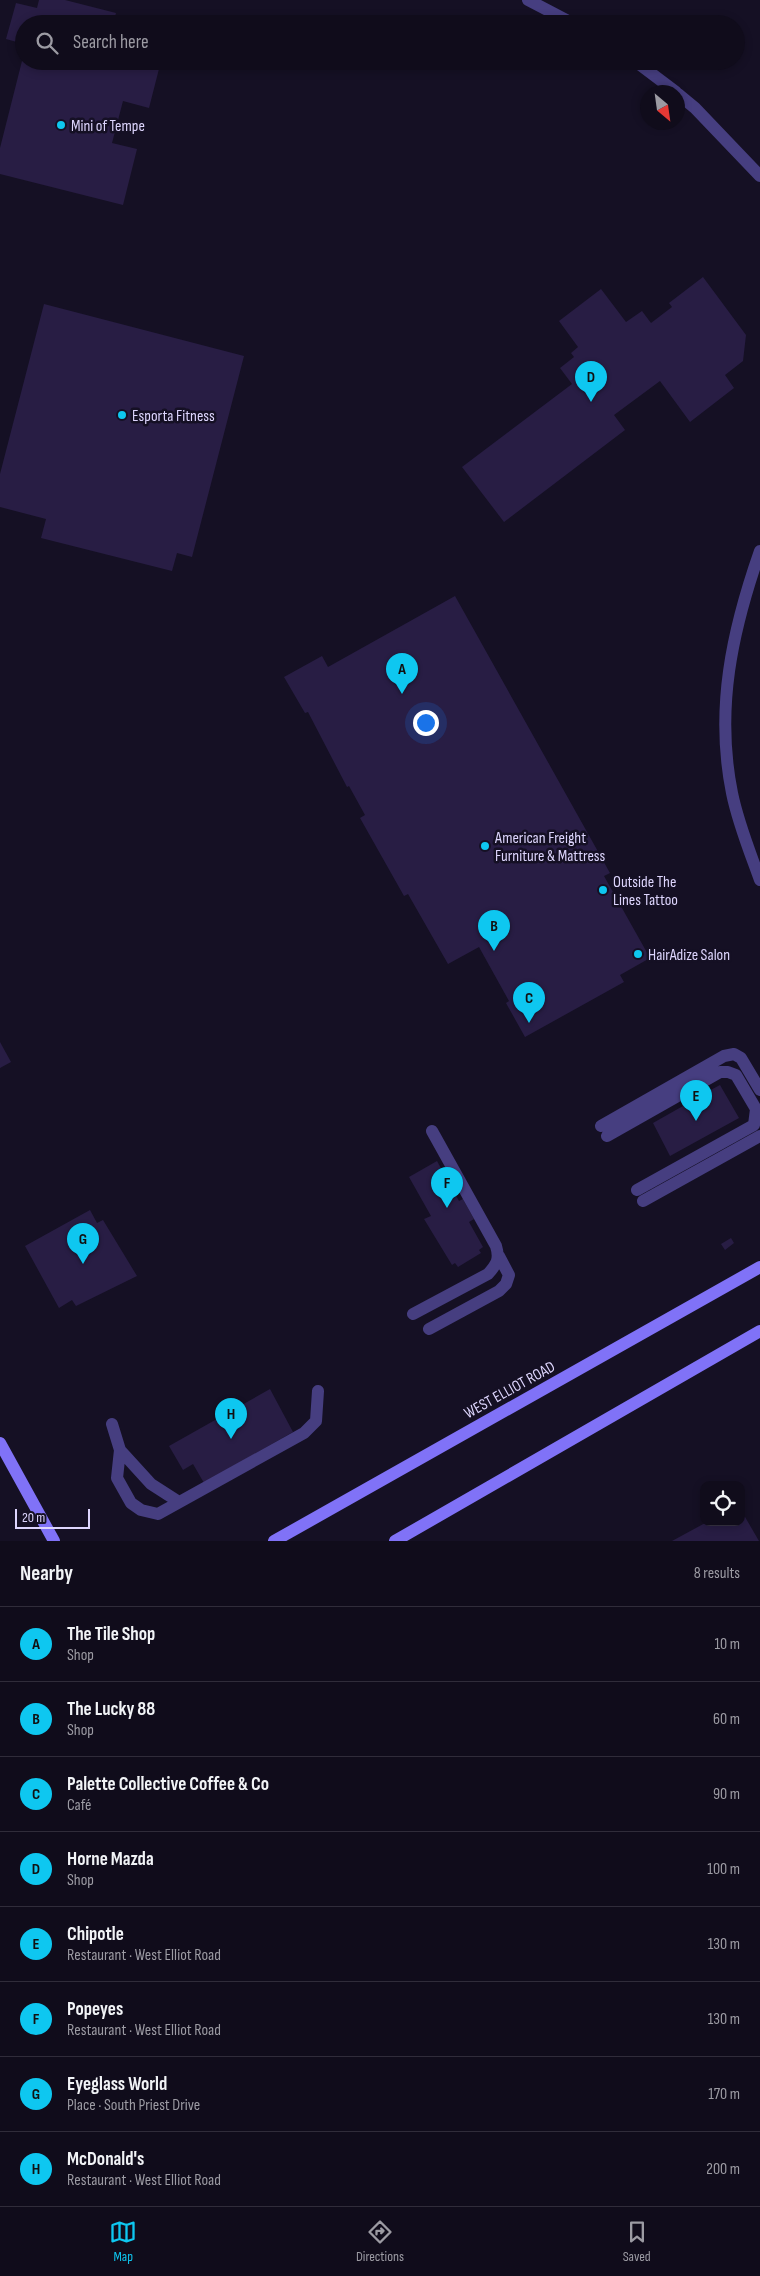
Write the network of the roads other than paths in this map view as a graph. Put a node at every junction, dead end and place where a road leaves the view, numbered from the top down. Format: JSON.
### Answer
{"nodes":[{"id":1,"x":528,"y":0,"type":"edge"},
{"id":2,"x":557,"y":15,"type":"edge"},
{"id":3,"x":646,"y":70,"type":"edge"},
{"id":4,"x":666,"y":85,"type":"edge"},
{"id":5,"x":685,"y":100,"type":"edge"},
{"id":6,"x":760,"y":176,"type":"edge"},
{"id":7,"x":760,"y":551,"type":"edge"},
{"id":8,"x":760,"y":880,"type":"edge"},
{"id":9,"x":760,"y":1090,"type":"edge"},
{"id":10,"x":432,"y":1131,"type":"dead end"},
{"id":11,"x":760,"y":1136,"type":"edge"},
{"id":12,"x":499,"y":1256,"type":"junction"},
{"id":13,"x":760,"y":1267,"type":"edge"},
{"id":14,"x":412,"y":1314,"type":"dead end"},
{"id":15,"x":429,"y":1329,"type":"dead end"},
{"id":16,"x":760,"y":1331,"type":"edge"},
{"id":17,"x":318,"y":1391,"type":"dead end"},
{"id":18,"x":112,"y":1424,"type":"dead end"},
{"id":19,"x":0,"y":1443,"type":"edge"},
{"id":20,"x":120,"y":1450,"type":"junction"},
{"id":21,"x":179,"y":1502,"type":"junction"},
{"id":22,"x":54,"y":1541,"type":"edge"},
{"id":23,"x":274,"y":1541,"type":"edge"},
{"id":24,"x":395,"y":1541,"type":"edge"}],
"edges":[{"from":1,"to":2,"type":"street"},
{"from":3,"to":4,"type":"street"},
{"from":5,"to":6,"type":"street"},
{"from":7,"to":8,"type":"street"},
{"from":9,"to":11,"type":"street"},
{"from":10,"to":12,"type":"street"},
{"from":12,"to":14,"type":"street"},
{"from":12,"to":15,"type":"street"},
{"from":13,"to":23,"type":"main road","name":"WEST ELLIOT ROAD"},
{"from":16,"to":24,"type":"main road"},
{"from":17,"to":21,"type":"street"},
{"from":18,"to":20,"type":"street"},
{"from":19,"to":22,"type":"main road"},
{"from":20,"to":21,"type":"street"},
{"from":20,"to":21,"type":"street"}]}
